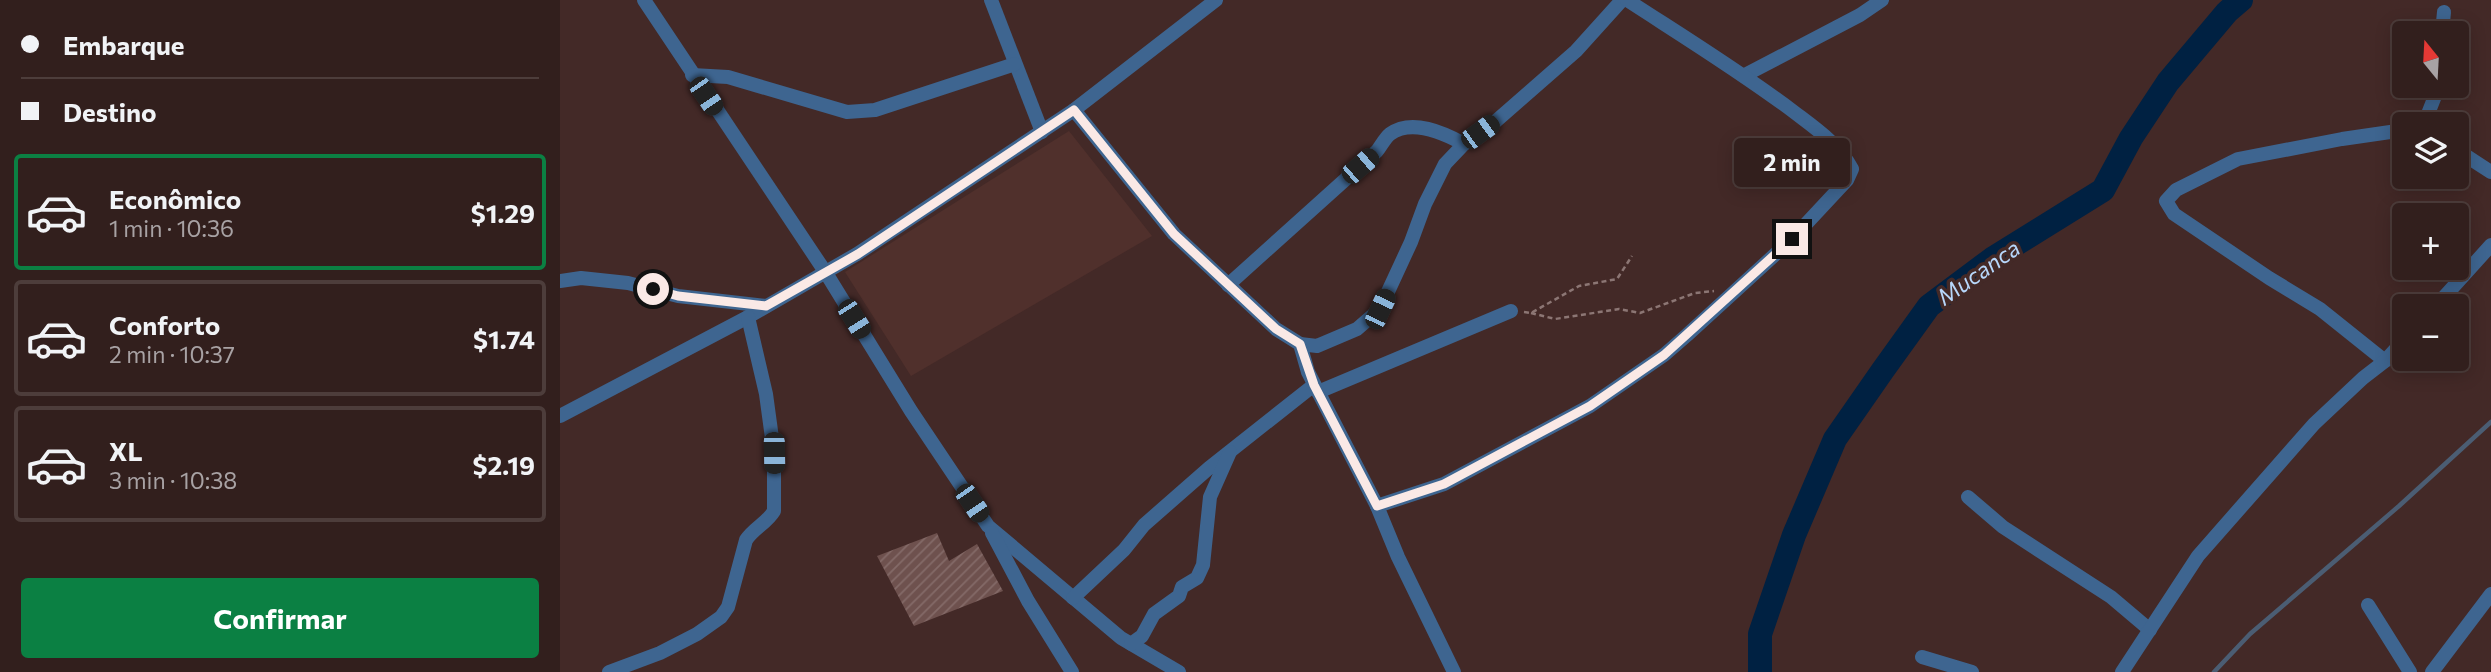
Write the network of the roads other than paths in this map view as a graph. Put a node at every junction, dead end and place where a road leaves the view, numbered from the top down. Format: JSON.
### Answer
{"nodes":[{"id":1,"x":644,"y":0,"type":"edge"},
{"id":2,"x":991,"y":0,"type":"edge"},
{"id":3,"x":1216,"y":0,"type":"edge"},
{"id":4,"x":1625,"y":0,"type":"edge"},
{"id":5,"x":1882,"y":0,"type":"edge"},
{"id":6,"x":2444,"y":12,"type":"dead end"},
{"id":7,"x":2443,"y":21,"type":"edge"},
{"id":8,"x":1015,"y":64,"type":"junction"},
{"id":9,"x":692,"y":75,"type":"junction"},
{"id":10,"x":1745,"y":75,"type":"junction"},
{"id":11,"x":1074,"y":110,"type":"junction"},
{"id":12,"x":1042,"y":132,"type":"junction"},
{"id":13,"x":2392,"y":132,"type":"edge"},
{"id":14,"x":1464,"y":144,"type":"junction"},
{"id":15,"x":2469,"y":158,"type":"edge"},
{"id":16,"x":2491,"y":172,"type":"edge"},
{"id":17,"x":2491,"y":245,"type":"edge"},
{"id":18,"x":825,"y":273,"type":"junction"},
{"id":19,"x":560,"y":281,"type":"edge"},
{"id":20,"x":1228,"y":285,"type":"junction"},
{"id":21,"x":2447,"y":294,"type":"edge"},
{"id":22,"x":766,"y":306,"type":"junction"},
{"id":23,"x":1511,"y":311,"type":"road end"},
{"id":24,"x":748,"y":317,"type":"junction"},
{"id":25,"x":1300,"y":344,"type":"junction"},
{"id":26,"x":2392,"y":353,"type":"edge"},
{"id":27,"x":2385,"y":361,"type":"junction"},
{"id":28,"x":1316,"y":388,"type":"junction"},
{"id":29,"x":560,"y":416,"type":"edge"},
{"id":30,"x":1231,"y":451,"type":"junction"},
{"id":31,"x":1969,"y":497,"type":"dead end"},
{"id":32,"x":1377,"y":506,"type":"junction"},
{"id":33,"x":988,"y":526,"type":"junction"},
{"id":34,"x":2491,"y":594,"type":"edge"},
{"id":35,"x":1073,"y":598,"type":"junction"},
{"id":36,"x":2368,"y":605,"type":"dead end"},
{"id":37,"x":2150,"y":629,"type":"junction"},
{"id":38,"x":1131,"y":644,"type":"junction"},
{"id":39,"x":1922,"y":657,"type":"dead end"},
{"id":40,"x":609,"y":672,"type":"edge"},
{"id":41,"x":1072,"y":672,"type":"edge"},
{"id":42,"x":1179,"y":672,"type":"edge"},
{"id":43,"x":1454,"y":672,"type":"edge"},
{"id":44,"x":1972,"y":672,"type":"edge"},
{"id":45,"x":2122,"y":672,"type":"edge"},
{"id":46,"x":2410,"y":672,"type":"edge"},
{"id":47,"x":2432,"y":672,"type":"edge"}],
"edges":[{"from":1,"to":9,"type":"street"},
{"from":2,"to":8,"type":"street"},
{"from":3,"to":11,"type":"street"},
{"from":4,"to":10,"type":"street"},
{"from":4,"to":14,"type":"street"},
{"from":5,"to":10,"type":"street"},
{"from":6,"to":7,"type":"street"},
{"from":8,"to":9,"type":"street"},
{"from":8,"to":12,"type":"street"},
{"from":9,"to":18,"type":"street"},
{"from":10,"to":32,"type":"street"},
{"from":11,"to":12,"type":"street"},
{"from":11,"to":20,"type":"street"},
{"from":12,"to":18,"type":"street"},
{"from":13,"to":27,"type":"street"},
{"from":14,"to":20,"type":"street"},
{"from":14,"to":25,"type":"street"},
{"from":15,"to":16,"type":"street"},
{"from":17,"to":21,"type":"street"},
{"from":18,"to":22,"type":"street"},
{"from":18,"to":33,"type":"street"},
{"from":19,"to":22,"type":"street"},
{"from":20,"to":25,"type":"street"},
{"from":22,"to":24,"type":"street"},
{"from":23,"to":28,"type":"street"},
{"from":24,"to":29,"type":"street"},
{"from":24,"to":40,"type":"street"},
{"from":25,"to":28,"type":"street"},
{"from":26,"to":27,"type":"street"},
{"from":27,"to":37,"type":"street"},
{"from":28,"to":30,"type":"street"},
{"from":28,"to":32,"type":"street"},
{"from":30,"to":35,"type":"street"},
{"from":30,"to":38,"type":"street"},
{"from":31,"to":37,"type":"street"},
{"from":32,"to":43,"type":"street"},
{"from":33,"to":35,"type":"street"},
{"from":33,"to":41,"type":"street"},
{"from":34,"to":47,"type":"street"},
{"from":35,"to":38,"type":"street"},
{"from":36,"to":46,"type":"street"},
{"from":37,"to":45,"type":"street"},
{"from":38,"to":42,"type":"street"},
{"from":39,"to":44,"type":"street"}]}
